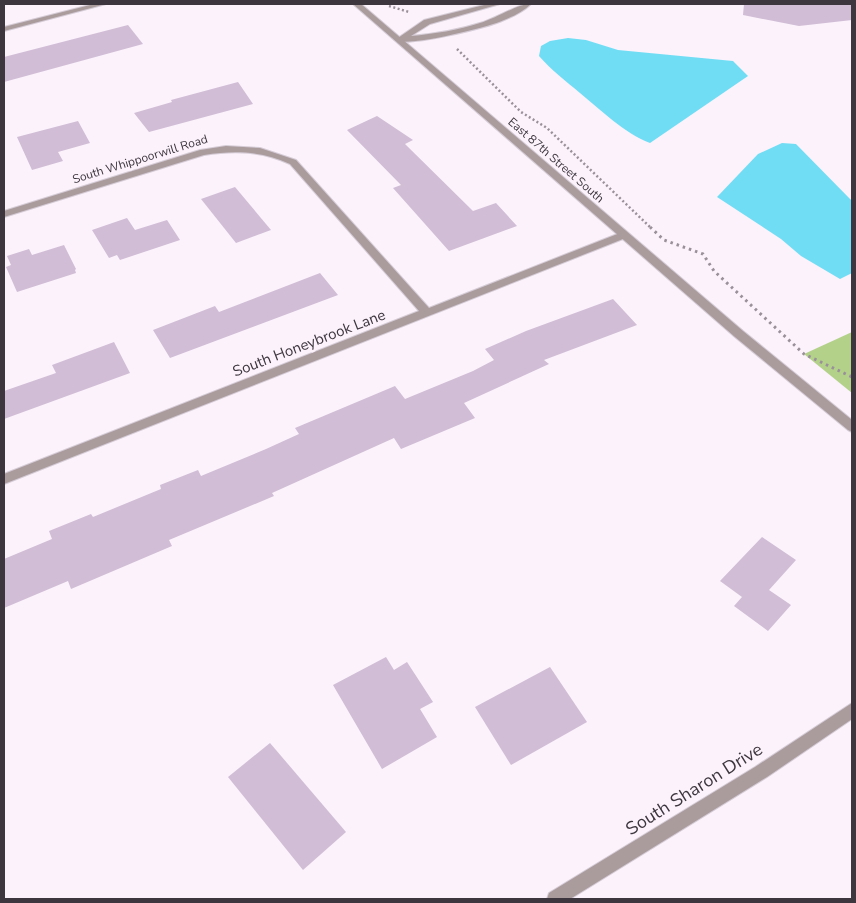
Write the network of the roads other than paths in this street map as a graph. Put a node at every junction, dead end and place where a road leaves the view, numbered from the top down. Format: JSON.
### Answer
{"nodes":[{"id":1,"x":102,"y":4,"type":"edge"},
{"id":2,"x":357,"y":4,"type":"edge"},
{"id":3,"x":496,"y":4,"type":"edge"},
{"id":4,"x":527,"y":4,"type":"edge"},
{"id":5,"x":4,"y":28,"type":"edge"},
{"id":6,"x":400,"y":40,"type":"junction"},
{"id":7,"x":4,"y":214,"type":"edge"},
{"id":8,"x":624,"y":235,"type":"junction"},
{"id":9,"x":427,"y":312,"type":"junction"},
{"id":10,"x":852,"y":427,"type":"edge"},
{"id":11,"x":4,"y":478,"type":"edge"},
{"id":12,"x":852,"y":710,"type":"edge"},
{"id":13,"x":555,"y":899,"type":"edge"}],
"edges":[{"from":1,"to":5,"type":"street"},
{"from":2,"to":6,"type":"street","name":"East 87th Street South"},
{"from":3,"to":6,"type":"street"},
{"from":4,"to":6,"type":"street"},
{"from":6,"to":8,"type":"street","name":"East 87th Street South"},
{"from":7,"to":9,"type":"street","name":"South Whippoorwill Road"},
{"from":8,"to":9,"type":"street","name":"South Honeybrook Lane"},
{"from":8,"to":10,"type":"street","name":"East 87th Street South"},
{"from":9,"to":11,"type":"street","name":"South Honeybrook Lane"},
{"from":12,"to":13,"type":"street","name":"South Sharon Drive"}]}
